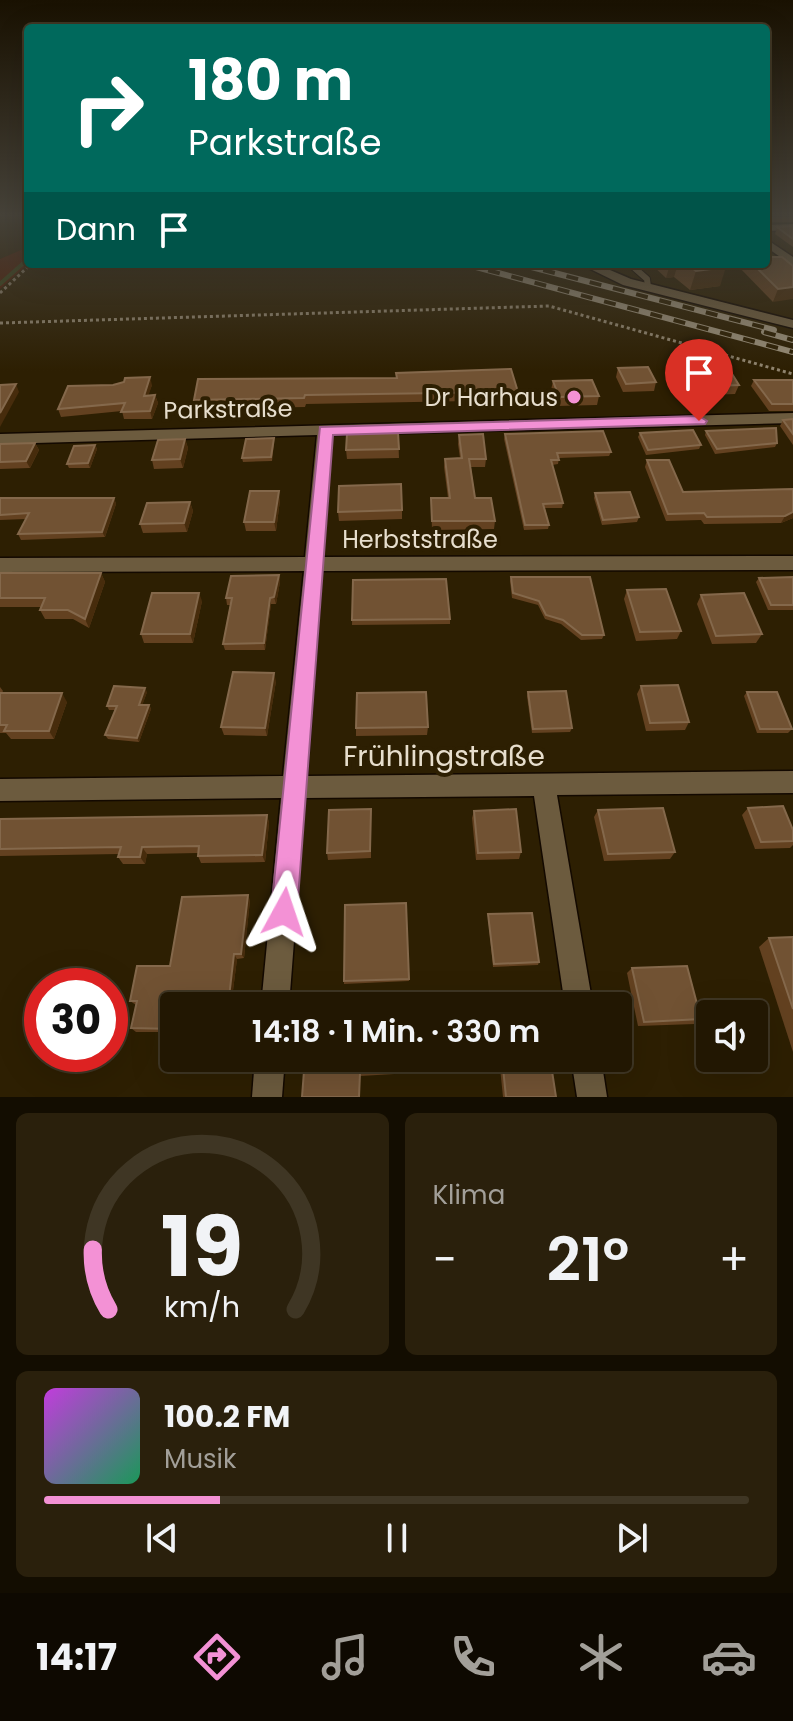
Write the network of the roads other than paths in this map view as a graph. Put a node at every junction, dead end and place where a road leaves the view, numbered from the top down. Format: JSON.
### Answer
{"nodes":[{"id":1,"x":597,"y":268,"type":"edge"},
{"id":2,"x":635,"y":268,"type":"edge"},
{"id":3,"x":648,"y":287,"type":"junction"},
{"id":4,"x":793,"y":324,"type":"edge"},
{"id":5,"x":793,"y":418,"type":"edge"},
{"id":6,"x":325,"y":431,"type":"junction"},
{"id":7,"x":0,"y":439,"type":"edge"},
{"id":8,"x":793,"y":563,"type":"edge"},
{"id":9,"x":315,"y":564,"type":"junction"},
{"id":10,"x":0,"y":565,"type":"edge"},
{"id":11,"x":793,"y":782,"type":"edge"},
{"id":12,"x":544,"y":786,"type":"junction"},
{"id":13,"x":295,"y":787,"type":"junction"},
{"id":14,"x":0,"y":790,"type":"edge"},
{"id":15,"x":276,"y":992,"type":"edge"},
{"id":16,"x":577,"y":992,"type":"edge"},
{"id":17,"x":269,"y":1072,"type":"edge"},
{"id":18,"x":588,"y":1072,"type":"edge"},
{"id":19,"x":267,"y":1097,"type":"edge"},
{"id":20,"x":592,"y":1097,"type":"edge"}],
"edges":[{"from":1,"to":3,"type":"street"},
{"from":2,"to":3,"type":"lane"},
{"from":3,"to":4,"type":"street"},
{"from":5,"to":6,"type":"street","name":"Parkstraße"},
{"from":6,"to":7,"type":"street","name":"Parkstraße"},
{"from":6,"to":9,"type":"street"},
{"from":8,"to":9,"type":"street","name":"Herbststraße"},
{"from":9,"to":10,"type":"street","name":"Herbststraße"},
{"from":9,"to":13,"type":"street"},
{"from":11,"to":12,"type":"street","name":"Frühlingstraße"},
{"from":12,"to":13,"type":"street","name":"Frühlingstraße"},
{"from":12,"to":16,"type":"street"},
{"from":13,"to":14,"type":"street","name":"Frühlingstraße"},
{"from":13,"to":15,"type":"street"},
{"from":17,"to":19,"type":"street"},
{"from":18,"to":20,"type":"street"}]}
